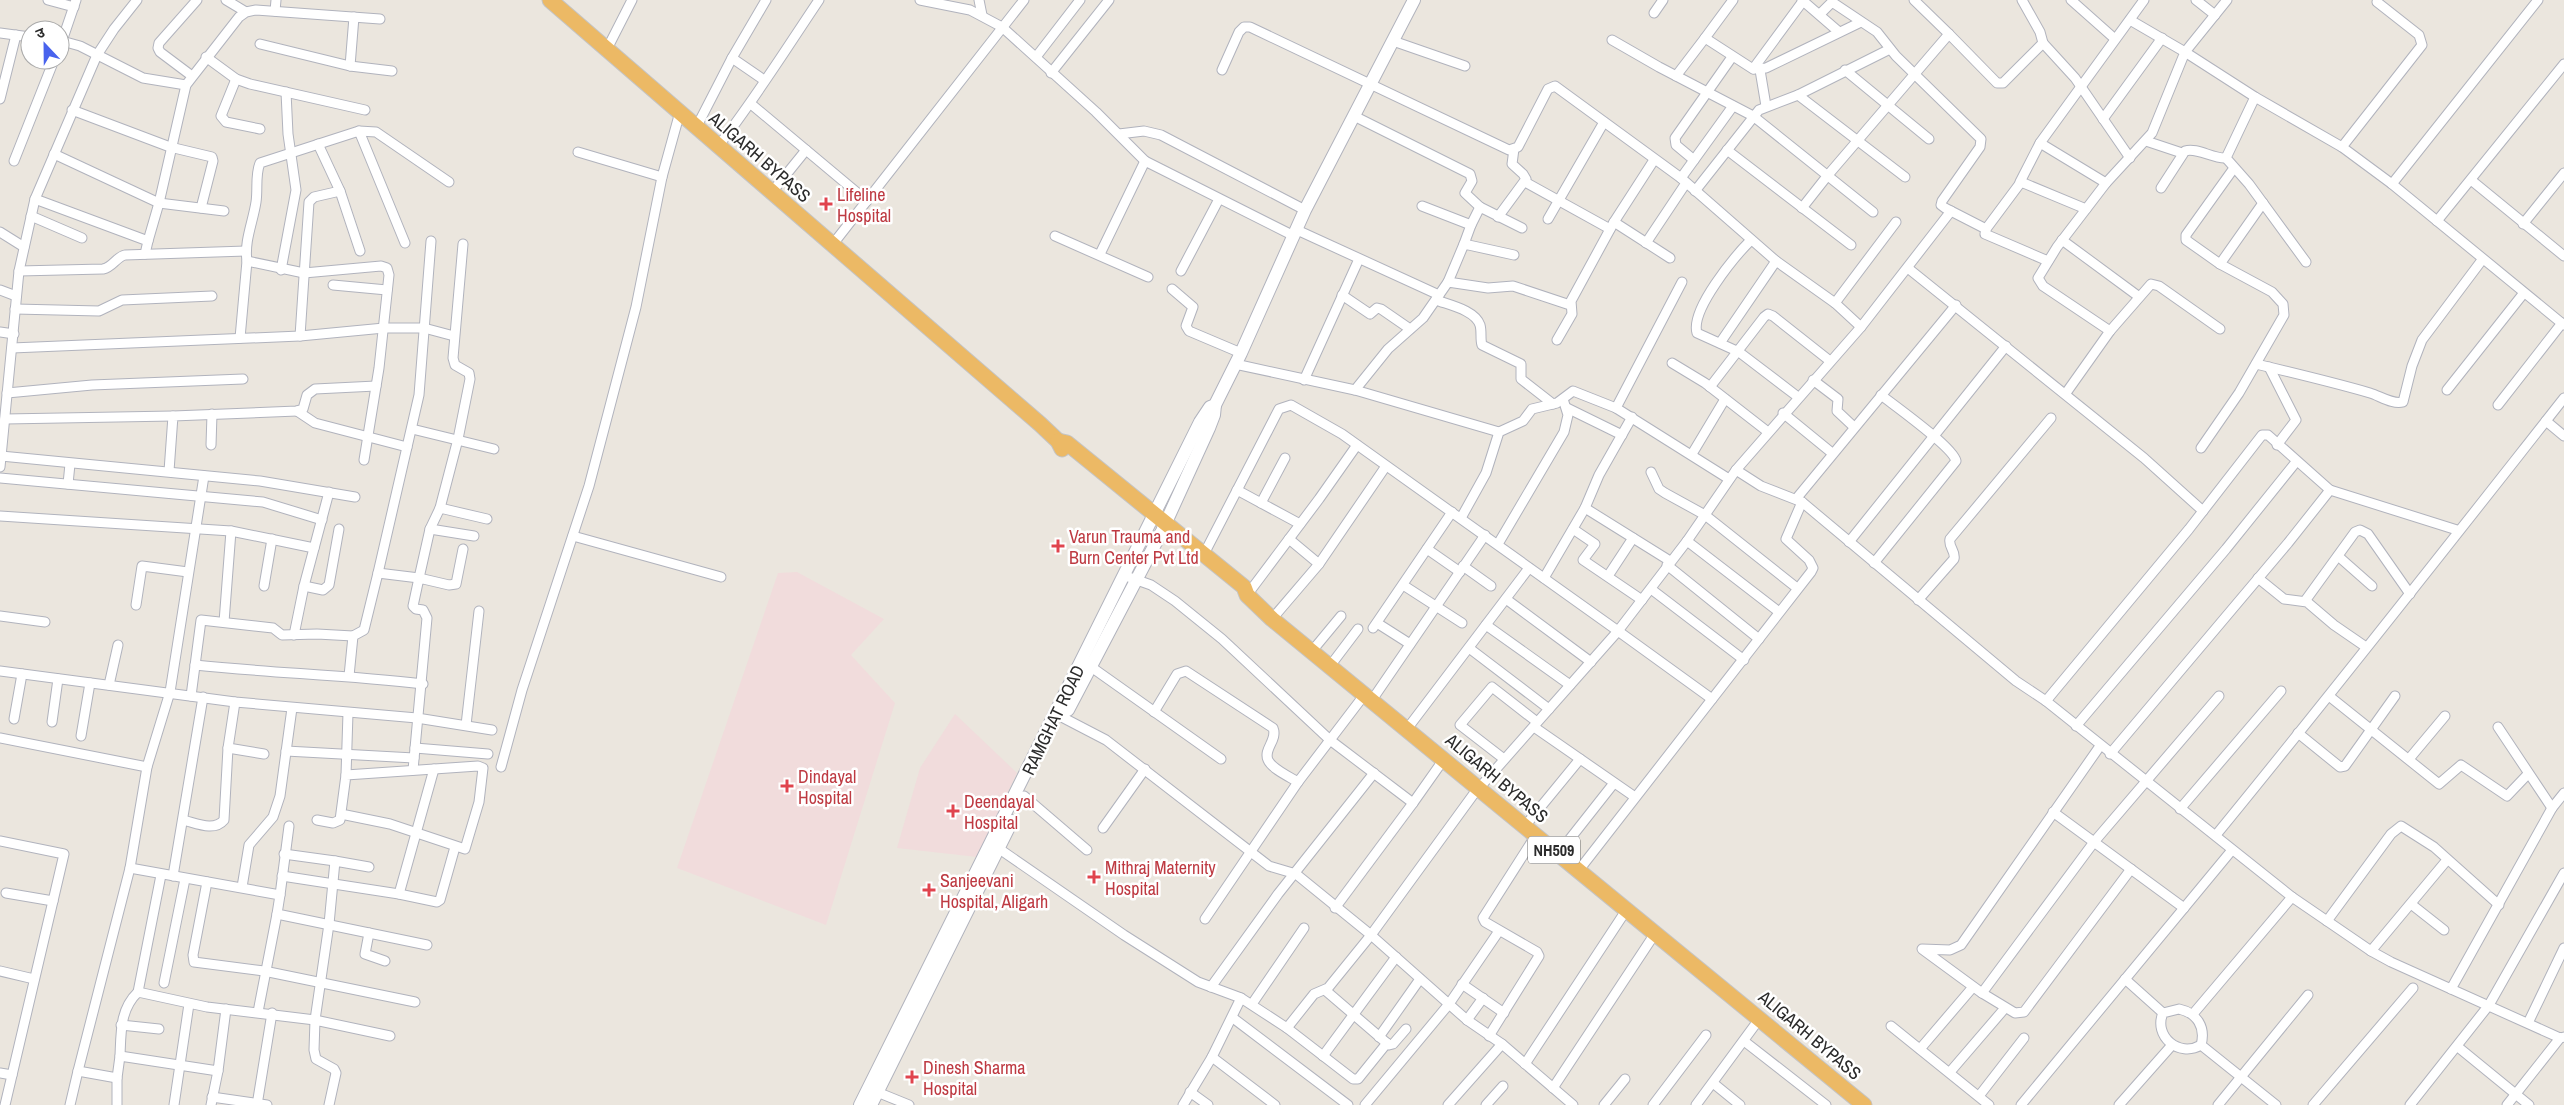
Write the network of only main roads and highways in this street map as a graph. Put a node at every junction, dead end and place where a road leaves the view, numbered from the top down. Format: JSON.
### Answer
{"nodes":[{"id":1,"x":550,"y":0,"type":"edge"},
{"id":2,"x":1414,"y":0,"type":"edge"},
{"id":3,"x":1158,"y":522,"type":"junction"},
{"id":4,"x":1246,"y":594,"type":"junction"},
{"id":5,"x":1060,"y":716,"type":"junction"},
{"id":6,"x":860,"y":1105,"type":"edge"},
{"id":7,"x":870,"y":1105,"type":"edge"},
{"id":8,"x":1864,"y":1105,"type":"edge"}],
"edges":[{"from":1,"to":3,"type":"highway","name":"ALIGARH BYPASS","number":"NH509"},
{"from":2,"to":3,"type":"main road","name":"RAMGHAT ROAD"},
{"from":3,"to":4,"type":"highway","name":"ALIGARH BYPASS","number":"NH509"},
{"from":3,"to":4,"type":"highway","name":"ALIGARH BYPASS","number":"NH509"},
{"from":3,"to":5,"type":"main road","name":"RAMGHAT ROAD"},
{"from":4,"to":8,"type":"highway","name":"ALIGARH BYPASS","number":"NH509"},
{"from":5,"to":6,"type":"main road","name":"RAMGHAT ROAD"},
{"from":5,"to":7,"type":"main road","name":"RAMGHAT ROAD"}]}
